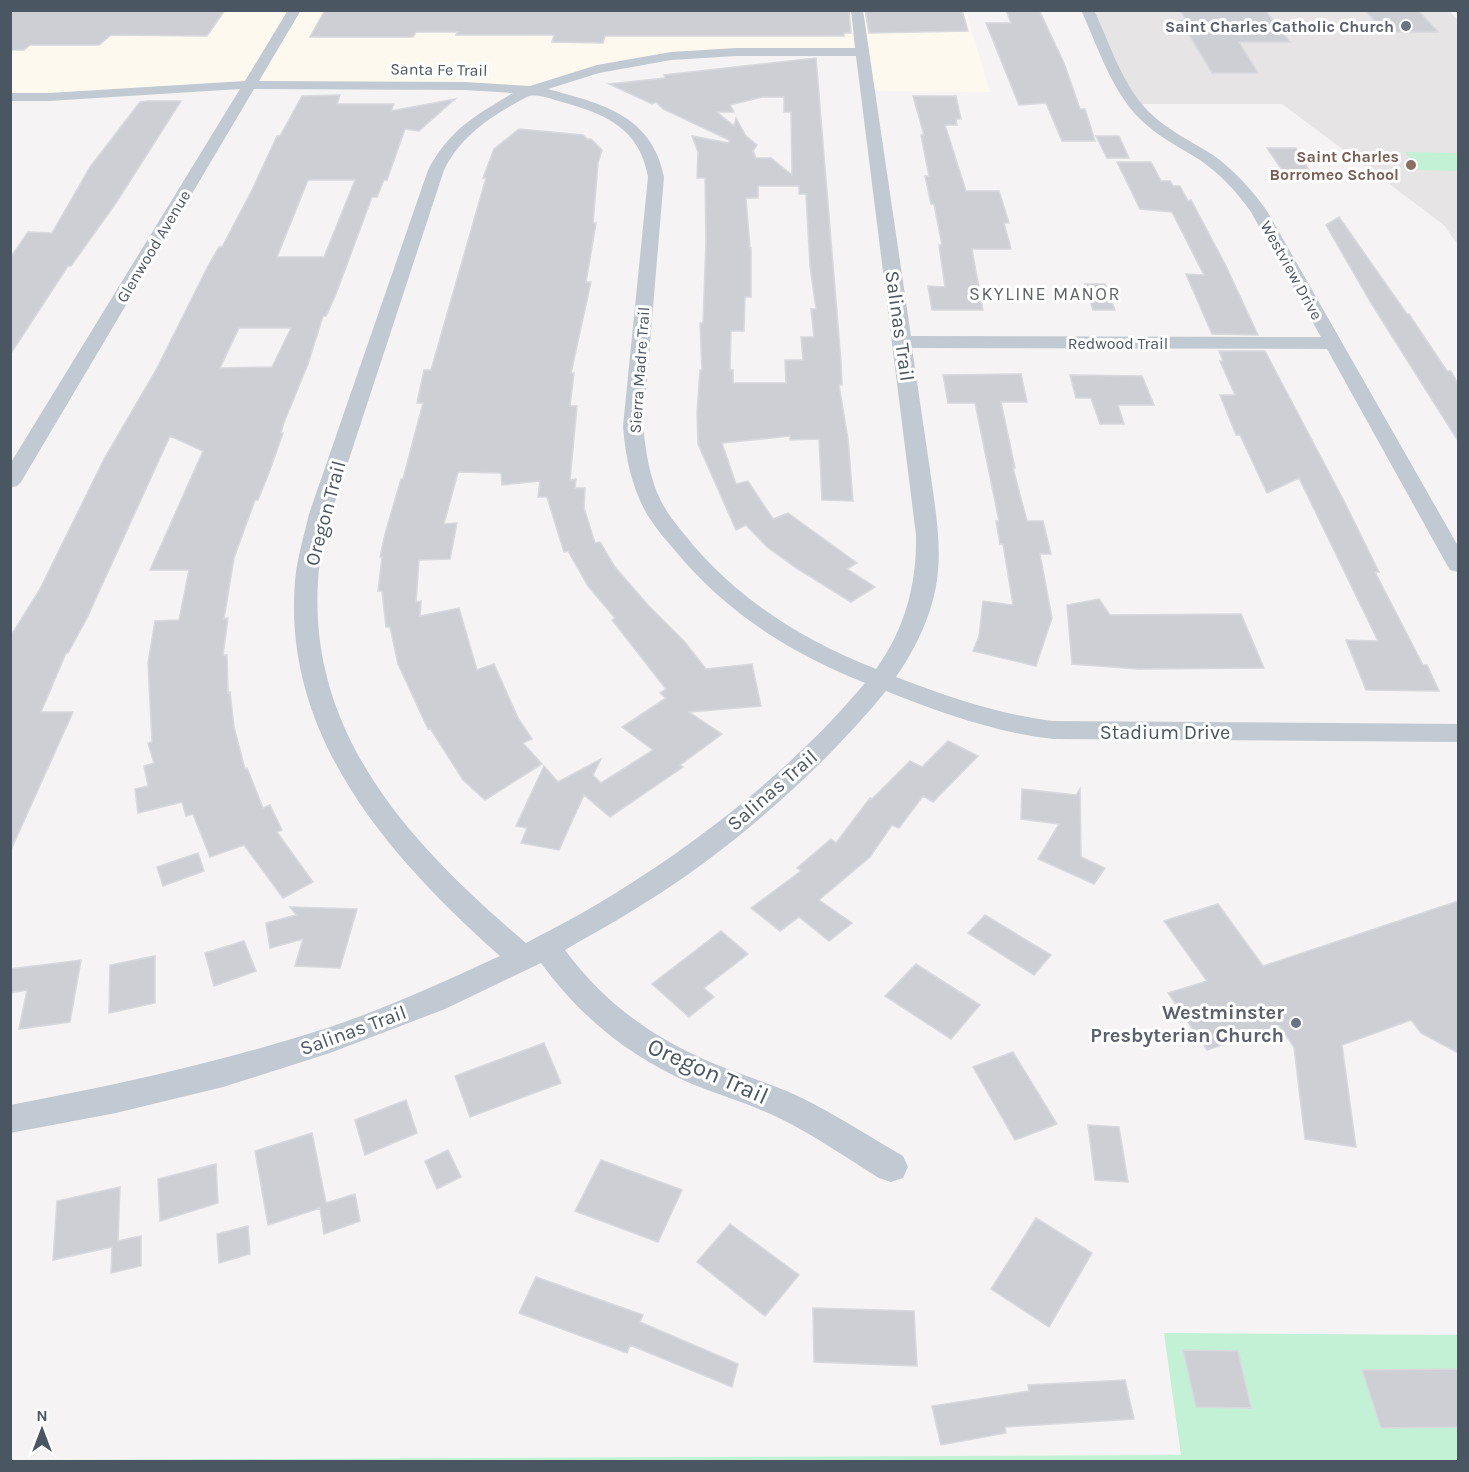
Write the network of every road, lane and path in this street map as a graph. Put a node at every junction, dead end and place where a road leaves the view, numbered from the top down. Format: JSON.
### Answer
{"nodes":[{"id":1,"x":295,"y":10,"type":"edge"},
{"id":2,"x":857,"y":10,"type":"edge"},
{"id":3,"x":1088,"y":10,"type":"edge"},
{"id":4,"x":862,"y":52,"type":"junction"},
{"id":5,"x":250,"y":86,"type":"junction"},
{"id":6,"x":531,"y":90,"type":"junction"},
{"id":7,"x":17,"y":97,"type":"edge"},
{"id":8,"x":10,"y":111,"type":"edge"},
{"id":9,"x":902,"y":342,"type":"junction"},
{"id":10,"x":1333,"y":343,"type":"junction"},
{"id":11,"x":10,"y":482,"type":"edge"},
{"id":12,"x":1458,"y":565,"type":"edge"},
{"id":13,"x":880,"y":680,"type":"junction"},
{"id":14,"x":1458,"y":733,"type":"edge"},
{"id":15,"x":535,"y":953,"type":"junction"},
{"id":16,"x":10,"y":1119,"type":"edge"},
{"id":17,"x":891,"y":1167,"type":"dead end"}],
"edges":[{"from":1,"to":5,"type":"street","name":"Glenwood Avenue"},
{"from":2,"to":4,"type":"street","name":"Salinas Trail"},
{"from":3,"to":10,"type":"street","name":"Westview Drive"},
{"from":4,"to":6,"type":"street","name":"Santa Fe Trail"},
{"from":4,"to":9,"type":"street","name":"Salinas Trail"},
{"from":5,"to":6,"type":"street","name":"Santa Fe Trail"},
{"from":5,"to":7,"type":"street","name":"Santa Fe Trail"},
{"from":5,"to":11,"type":"street","name":"Glenwood Avenue"},
{"from":6,"to":13,"type":"street","name":"Sierra Madre Trail"},
{"from":6,"to":15,"type":"street","name":"Oregon Trail"},
{"from":7,"to":8,"type":"street"},
{"from":9,"to":10,"type":"street","name":"Redwood Trail"},
{"from":9,"to":13,"type":"street","name":"Salinas Trail"},
{"from":10,"to":12,"type":"street","name":"Westview Drive"},
{"from":13,"to":14,"type":"street","name":"Stadium Drive"},
{"from":13,"to":15,"type":"street","name":"Salinas Trail"},
{"from":15,"to":16,"type":"street","name":"Salinas Trail"},
{"from":15,"to":17,"type":"street","name":"Oregon Trail"}]}
